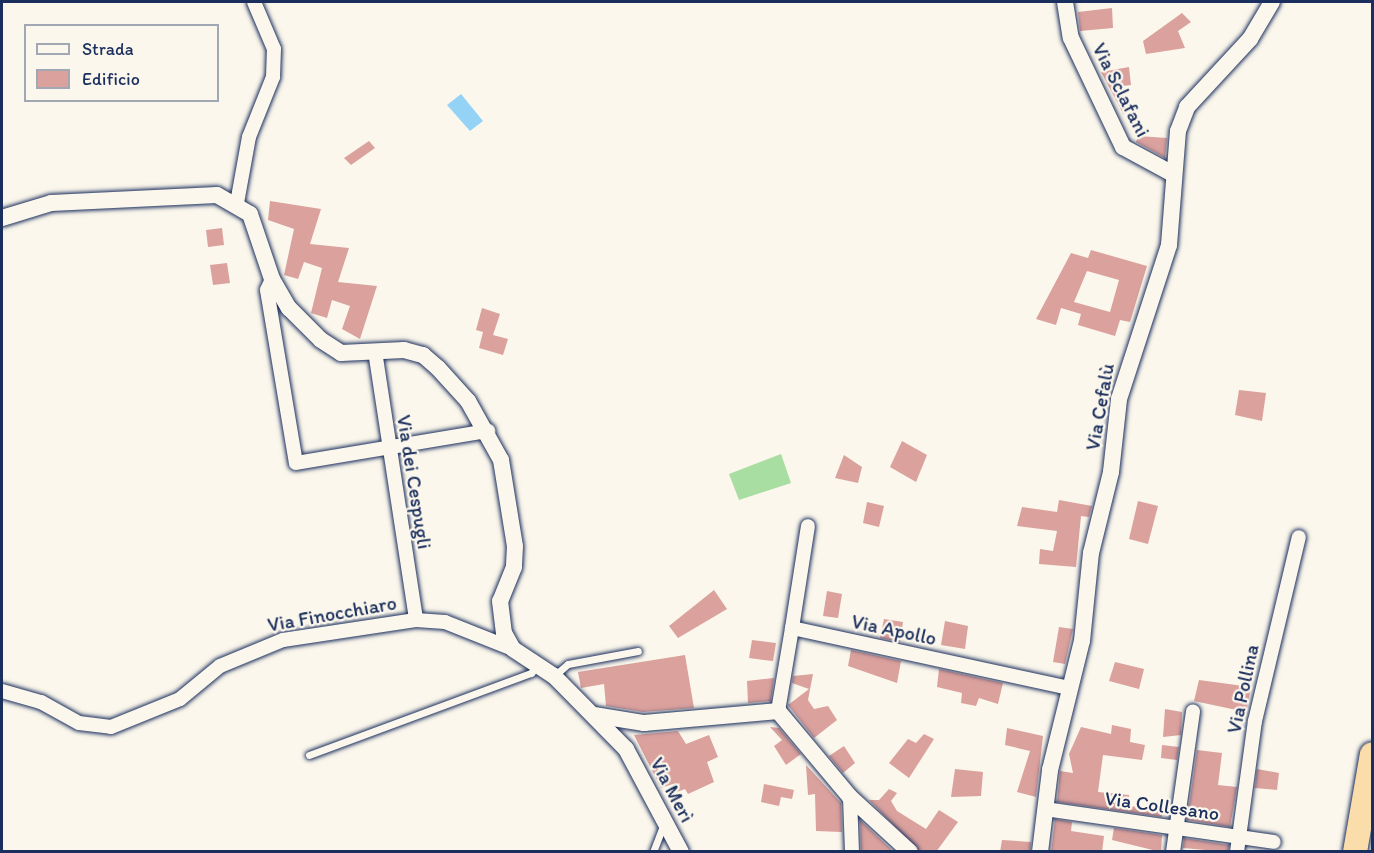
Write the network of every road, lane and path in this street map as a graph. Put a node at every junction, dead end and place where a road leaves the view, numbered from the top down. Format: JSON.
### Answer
{"nodes":[{"id":1,"x":258,"y":2,"type":"edge"},
{"id":2,"x":1065,"y":2,"type":"edge"},
{"id":3,"x":1272,"y":2,"type":"edge"},
{"id":4,"x":1171,"y":173,"type":"junction"},
{"id":5,"x":237,"y":203,"type":"junction"},
{"id":6,"x":2,"y":218,"type":"edge"},
{"id":7,"x":272,"y":279,"type":"junction"},
{"id":8,"x":375,"y":351,"type":"junction"},
{"id":9,"x":488,"y":431,"type":"junction"},
{"id":10,"x":390,"y":448,"type":"junction"},
{"id":11,"x":808,"y":526,"type":"dead end"},
{"id":12,"x":1299,"y":537,"type":"dead end"},
{"id":13,"x":416,"y":620,"type":"junction"},
{"id":14,"x":792,"y":628,"type":"junction"},
{"id":15,"x":513,"y":649,"type":"junction"},
{"id":16,"x":638,"y":651,"type":"dead end"},
{"id":17,"x":538,"y":665,"type":"junction"},
{"id":18,"x":554,"y":676,"type":"junction"},
{"id":19,"x":1069,"y":688,"type":"junction"},
{"id":20,"x":2,"y":691,"type":"edge"},
{"id":21,"x":778,"y":711,"type":"junction"},
{"id":22,"x":1192,"y":711,"type":"dead end"},
{"id":23,"x":590,"y":714,"type":"junction"},
{"id":24,"x":644,"y":723,"type":"junction"},
{"id":25,"x":626,"y":749,"type":"junction"},
{"id":26,"x":1372,"y":754,"type":"edge"},
{"id":27,"x":309,"y":755,"type":"dead end"},
{"id":28,"x":850,"y":797,"type":"junction"},
{"id":29,"x":1045,"y":809,"type":"junction"},
{"id":30,"x":666,"y":821,"type":"junction"},
{"id":31,"x":1176,"y":828,"type":"junction"},
{"id":32,"x":1239,"y":837,"type":"junction"},
{"id":33,"x":1274,"y":842,"type":"dead end"},
{"id":34,"x":653,"y":852,"type":"edge"},
{"id":35,"x":681,"y":852,"type":"edge"},
{"id":36,"x":852,"y":852,"type":"edge"},
{"id":37,"x":910,"y":852,"type":"edge"},
{"id":38,"x":1040,"y":852,"type":"edge"},
{"id":39,"x":1173,"y":852,"type":"edge"},
{"id":40,"x":1237,"y":852,"type":"edge"},
{"id":41,"x":1355,"y":852,"type":"edge"}],
"edges":[{"from":1,"to":5,"type":"street"},
{"from":2,"to":4,"type":"street","name":"Via Sclafani"},
{"from":3,"to":4,"type":"street","name":"Via Cefalù"},
{"from":4,"to":19,"type":"street","name":"Via Cefalù"},
{"from":5,"to":6,"type":"street"},
{"from":5,"to":7,"type":"street"},
{"from":7,"to":8,"type":"street"},
{"from":7,"to":10,"type":"street"},
{"from":8,"to":9,"type":"street"},
{"from":8,"to":10,"type":"street","name":"Via dei Cespugli"},
{"from":9,"to":10,"type":"street"},
{"from":9,"to":15,"type":"street"},
{"from":10,"to":13,"type":"street","name":"Via dei Cespugli"},
{"from":11,"to":14,"type":"street"},
{"from":12,"to":32,"type":"street","name":"Via Pollina"},
{"from":13,"to":15,"type":"street","name":"Via Finocchiaro"},
{"from":13,"to":20,"type":"street","name":"Via Finocchiaro"},
{"from":14,"to":19,"type":"street","name":"Via Apollo"},
{"from":14,"to":21,"type":"street"},
{"from":15,"to":17,"type":"street","name":"Via Merì"},
{"from":16,"to":18,"type":"lane"},
{"from":17,"to":18,"type":"street","name":"Via Merì"},
{"from":17,"to":27,"type":"lane"},
{"from":18,"to":23,"type":"street","name":"Via Merì"},
{"from":19,"to":29,"type":"street","name":"Via Cefalù"},
{"from":21,"to":24,"type":"street"},
{"from":21,"to":28,"type":"street"},
{"from":22,"to":31,"type":"street"},
{"from":23,"to":24,"type":"street"},
{"from":23,"to":25,"type":"street","name":"Via Merì"},
{"from":24,"to":25,"type":"street"},
{"from":25,"to":30,"type":"street","name":"Via Merì"},
{"from":26,"to":41,"type":"highway"},
{"from":28,"to":36,"type":"street"},
{"from":28,"to":37,"type":"street"},
{"from":29,"to":31,"type":"street","name":"Via Collesano"},
{"from":29,"to":38,"type":"street","name":"Via Cefalù"},
{"from":30,"to":34,"type":"lane"},
{"from":30,"to":35,"type":"street","name":"Via Merì"},
{"from":31,"to":32,"type":"street","name":"Via Collesano"},
{"from":31,"to":39,"type":"street"},
{"from":32,"to":33,"type":"street","name":"Via Collesano"},
{"from":32,"to":40,"type":"street","name":"Via Pollina"}]}
